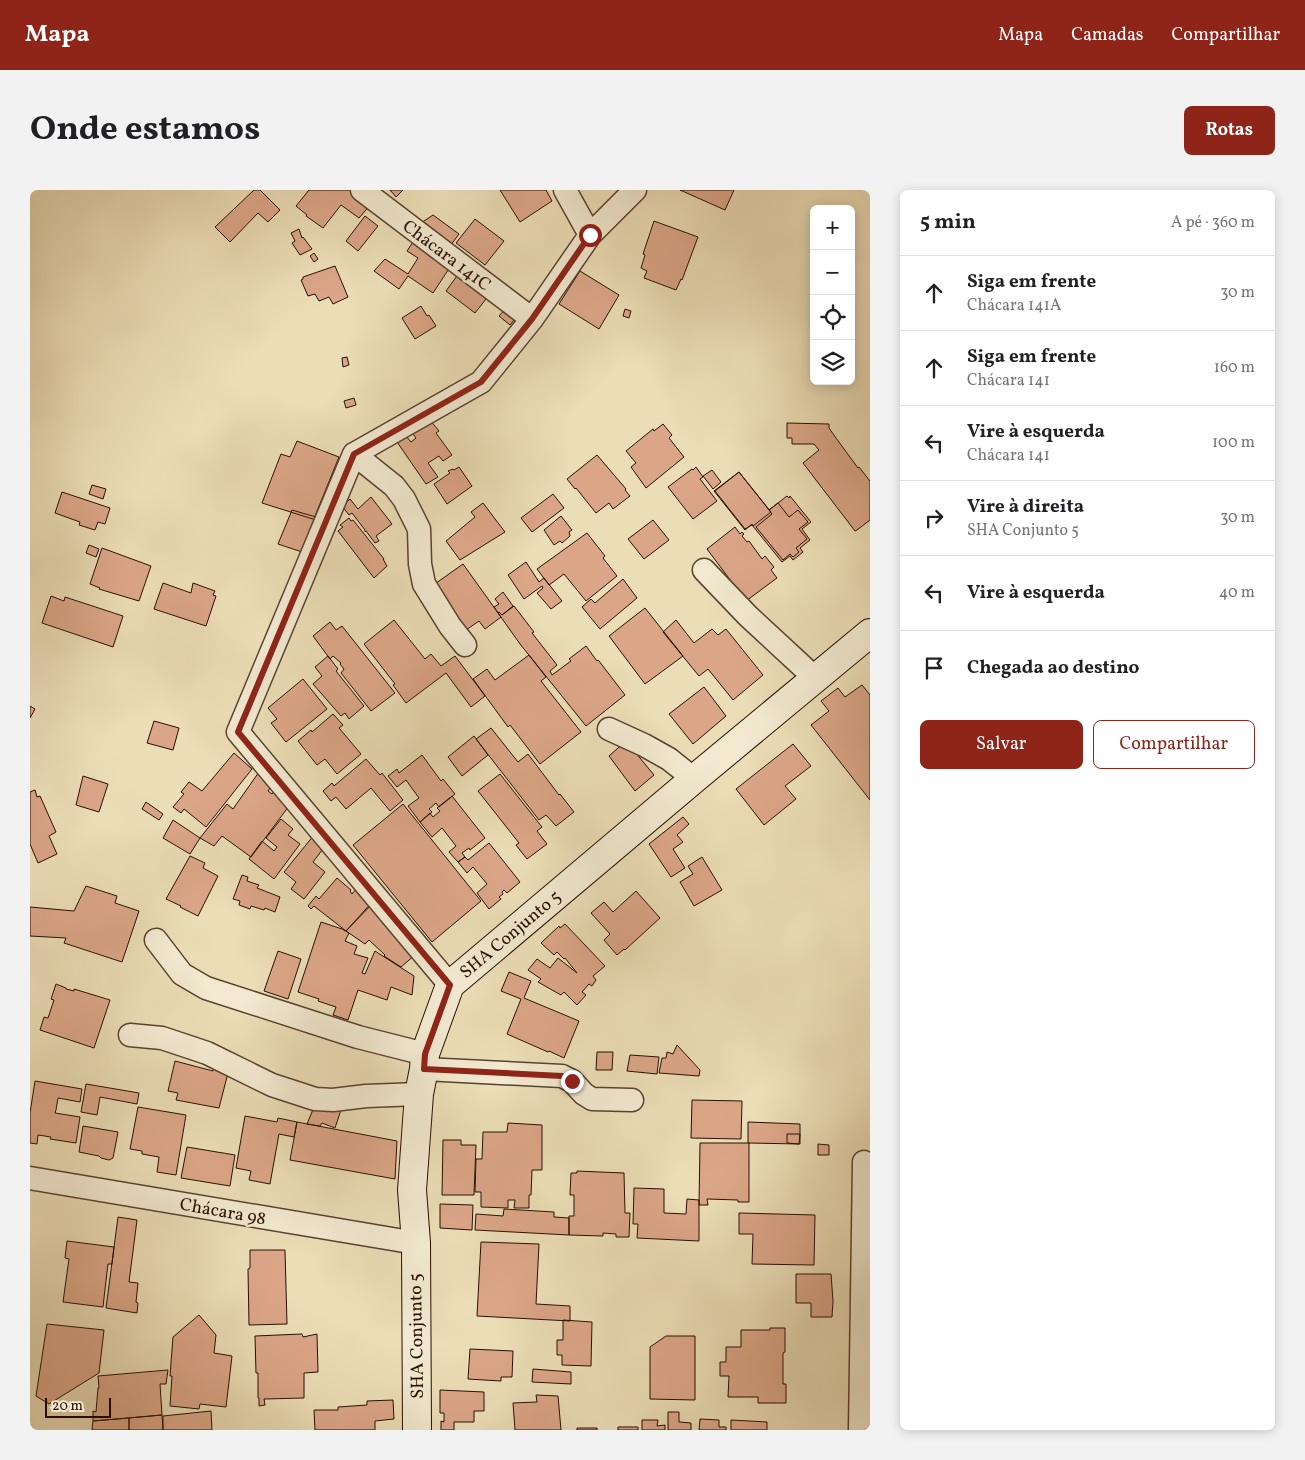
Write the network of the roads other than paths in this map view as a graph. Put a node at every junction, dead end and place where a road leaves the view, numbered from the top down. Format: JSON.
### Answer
{"nodes":[{"id":1,"x":362,"y":190,"type":"edge"},
{"id":2,"x":565,"y":190,"type":"edge"},
{"id":3,"x":635,"y":190,"type":"edge"},
{"id":4,"x":590,"y":235,"type":"junction"},
{"id":5,"x":532,"y":319,"type":"junction"},
{"id":6,"x":354,"y":454,"type":"junction"},
{"id":7,"x":704,"y":570,"type":"dead end"},
{"id":8,"x":870,"y":633,"type":"edge"},
{"id":9,"x":465,"y":645,"type":"dead end"},
{"id":10,"x":815,"y":678,"type":"junction"},
{"id":11,"x":609,"y":730,"type":"dead end"},
{"id":12,"x":694,"y":778,"type":"junction"},
{"id":13,"x":156,"y":940,"type":"dead end"},
{"id":14,"x":450,"y":985,"type":"junction"},
{"id":15,"x":130,"y":1034,"type":"dead end"},
{"id":16,"x":423,"y":1072,"type":"junction"},
{"id":17,"x":632,"y":1100,"type":"dead end"},
{"id":18,"x":864,"y":1162,"type":"dead end"},
{"id":19,"x":30,"y":1178,"type":"edge"},
{"id":20,"x":416,"y":1243,"type":"junction"},
{"id":21,"x":417,"y":1430,"type":"edge"},
{"id":22,"x":860,"y":1430,"type":"edge"}],
"edges":[{"from":1,"to":5,"type":"street","name":"Chácara 141C"},
{"from":2,"to":4,"type":"street"},
{"from":3,"to":4,"type":"street"},
{"from":4,"to":5,"type":"street"},
{"from":5,"to":6,"type":"street"},
{"from":6,"to":9,"type":"street"},
{"from":6,"to":14,"type":"street"},
{"from":7,"to":10,"type":"street"},
{"from":8,"to":10,"type":"street","name":"SHA Conjunto 5"},
{"from":10,"to":12,"type":"street","name":"SHA Conjunto 5"},
{"from":11,"to":12,"type":"street"},
{"from":12,"to":14,"type":"street","name":"SHA Conjunto 5"},
{"from":13,"to":16,"type":"street"},
{"from":14,"to":16,"type":"street","name":"SHA Conjunto 5"},
{"from":15,"to":16,"type":"street"},
{"from":16,"to":17,"type":"street"},
{"from":16,"to":20,"type":"street","name":"SHA Conjunto 5"},
{"from":18,"to":22,"type":"street"},
{"from":19,"to":20,"type":"street","name":"Chácara 98"},
{"from":20,"to":21,"type":"street","name":"SHA Conjunto 5"}]}
